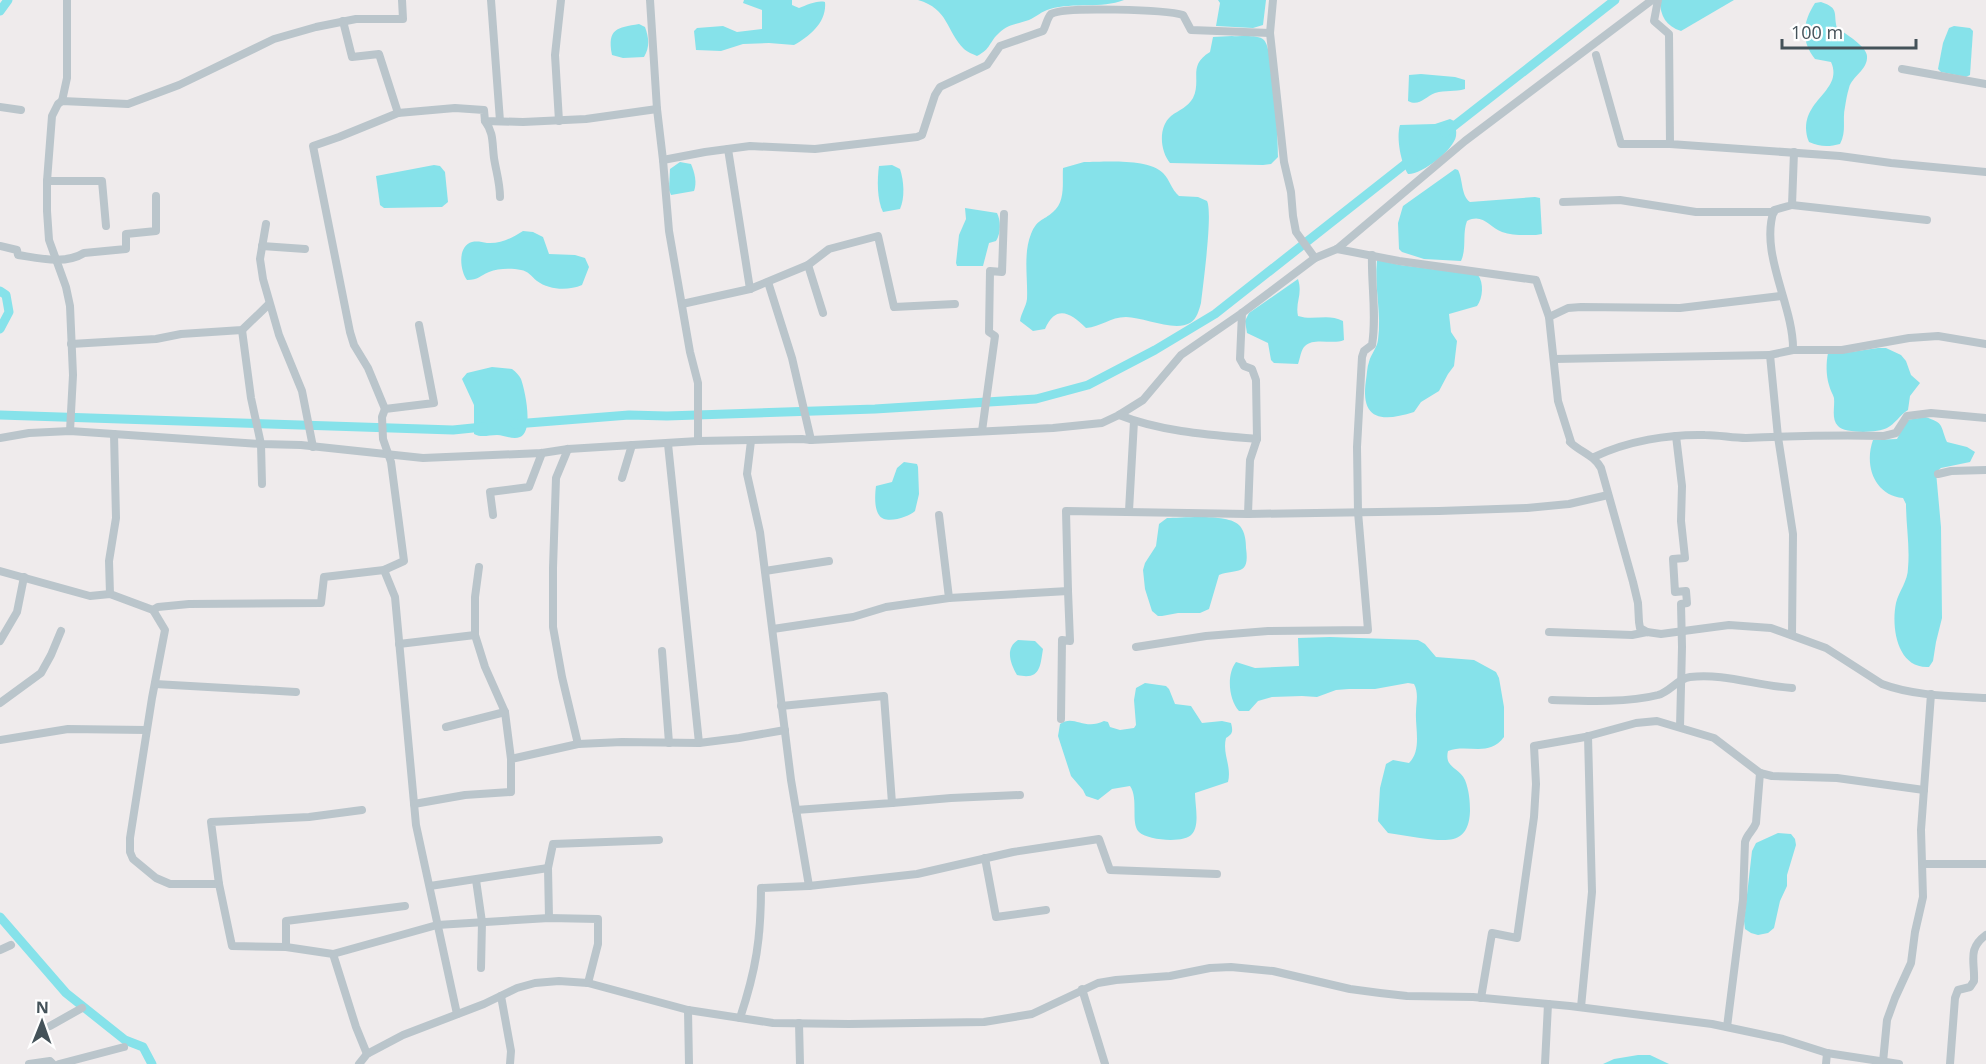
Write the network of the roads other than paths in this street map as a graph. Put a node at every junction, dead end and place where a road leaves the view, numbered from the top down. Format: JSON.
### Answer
{"nodes":[{"id":1,"x":67,"y":0,"type":"edge"},
{"id":2,"x":402,"y":0,"type":"edge"},
{"id":3,"x":491,"y":0,"type":"edge"},
{"id":4,"x":561,"y":0,"type":"edge"},
{"id":5,"x":650,"y":0,"type":"edge"},
{"id":6,"x":1273,"y":0,"type":"edge"},
{"id":7,"x":1652,"y":0,"type":"edge"},
{"id":8,"x":1658,"y":0,"type":"edge"},
{"id":9,"x":343,"y":21,"type":"junction"},
{"id":10,"x":1270,"y":33,"type":"junction"},
{"id":11,"x":1596,"y":55,"type":"dead end"},
{"id":12,"x":1902,"y":69,"type":"dead end"},
{"id":13,"x":1986,"y":84,"type":"edge"},
{"id":14,"x":63,"y":101,"type":"junction"},
{"id":15,"x":0,"y":107,"type":"edge"},
{"id":16,"x":657,"y":109,"type":"junction"},
{"id":17,"x":21,"y":110,"type":"dead end"},
{"id":18,"x":398,"y":113,"type":"junction"},
{"id":19,"x":485,"y":121,"type":"junction"},
{"id":20,"x":500,"y":121,"type":"junction"},
{"id":21,"x":559,"y":121,"type":"junction"},
{"id":22,"x":1670,"y":144,"type":"junction"},
{"id":23,"x":728,"y":149,"type":"junction"},
{"id":24,"x":1794,"y":152,"type":"junction"},
{"id":25,"x":663,"y":160,"type":"junction"},
{"id":26,"x":1986,"y":172,"type":"edge"},
{"id":27,"x":47,"y":180,"type":"junction"},
{"id":28,"x":156,"y":196,"type":"dead end"},
{"id":29,"x":500,"y":196,"type":"dead end"},
{"id":30,"x":1563,"y":202,"type":"dead end"},
{"id":31,"x":1792,"y":205,"type":"junction"},
{"id":32,"x":1774,"y":212,"type":"junction"},
{"id":33,"x":1004,"y":214,"type":"dead end"},
{"id":34,"x":1926,"y":220,"type":"dead end"},
{"id":35,"x":266,"y":224,"type":"dead end"},
{"id":36,"x":106,"y":226,"type":"dead end"},
{"id":37,"x":0,"y":246,"type":"edge"},
{"id":38,"x":262,"y":246,"type":"junction"},
{"id":39,"x":305,"y":249,"type":"dead end"},
{"id":40,"x":1337,"y":249,"type":"junction"},
{"id":41,"x":1372,"y":255,"type":"junction"},
{"id":42,"x":1313,"y":256,"type":"junction"},
{"id":43,"x":57,"y":260,"type":"junction"},
{"id":44,"x":808,"y":265,"type":"junction"},
{"id":45,"x":768,"y":282,"type":"junction"},
{"id":46,"x":750,"y":289,"type":"junction"},
{"id":47,"x":1781,"y":296,"type":"junction"},
{"id":48,"x":269,"y":304,"type":"junction"},
{"id":49,"x":682,"y":304,"type":"junction"},
{"id":50,"x":956,"y":304,"type":"dead end"},
{"id":51,"x":823,"y":313,"type":"dead end"},
{"id":52,"x":1242,"y":314,"type":"junction"},
{"id":53,"x":1549,"y":317,"type":"junction"},
{"id":54,"x":419,"y":326,"type":"dead end"},
{"id":55,"x":242,"y":330,"type":"junction"},
{"id":56,"x":72,"y":344,"type":"junction"},
{"id":57,"x":1986,"y":344,"type":"edge"},
{"id":58,"x":1793,"y":350,"type":"junction"},
{"id":59,"x":1770,"y":355,"type":"junction"},
{"id":60,"x":1554,"y":360,"type":"junction"},
{"id":61,"x":384,"y":413,"type":"junction"},
{"id":62,"x":1119,"y":415,"type":"junction"},
{"id":63,"x":1986,"y":417,"type":"edge"},
{"id":64,"x":1134,"y":421,"type":"junction"},
{"id":65,"x":70,"y":431,"type":"junction"},
{"id":66,"x":982,"y":431,"type":"junction"},
{"id":67,"x":114,"y":434,"type":"junction"},
{"id":68,"x":1676,"y":436,"type":"junction"},
{"id":69,"x":1778,"y":437,"type":"junction"},
{"id":70,"x":0,"y":438,"type":"edge"},
{"id":71,"x":1257,"y":439,"type":"junction"},
{"id":72,"x":811,"y":440,"type":"junction"},
{"id":73,"x":260,"y":441,"type":"junction"},
{"id":74,"x":698,"y":441,"type":"junction"},
{"id":75,"x":751,"y":441,"type":"junction"},
{"id":76,"x":669,"y":444,"type":"junction"},
{"id":77,"x":632,"y":445,"type":"junction"},
{"id":78,"x":313,"y":447,"type":"junction"},
{"id":79,"x":568,"y":449,"type":"junction"},
{"id":80,"x":542,"y":453,"type":"junction"},
{"id":81,"x":388,"y":456,"type":"junction"},
{"id":82,"x":1594,"y":458,"type":"junction"},
{"id":83,"x":1986,"y":470,"type":"edge"},
{"id":84,"x":1938,"y":474,"type":"dead end"},
{"id":85,"x":622,"y":478,"type":"dead end"},
{"id":86,"x":262,"y":484,"type":"dead end"},
{"id":87,"x":1608,"y":495,"type":"junction"},
{"id":88,"x":1129,"y":511,"type":"junction"},
{"id":89,"x":1358,"y":512,"type":"junction"},
{"id":90,"x":1248,"y":514,"type":"junction"},
{"id":91,"x":493,"y":515,"type":"dead end"},
{"id":92,"x":939,"y":515,"type":"dead end"},
{"id":93,"x":829,"y":561,"type":"dead end"},
{"id":94,"x":479,"y":567,"type":"dead end"},
{"id":95,"x":384,"y":570,"type":"junction"},
{"id":96,"x":765,"y":570,"type":"junction"},
{"id":97,"x":0,"y":571,"type":"edge"},
{"id":98,"x":24,"y":577,"type":"junction"},
{"id":99,"x":1068,"y":591,"type":"junction"},
{"id":100,"x":110,"y":594,"type":"junction"},
{"id":101,"x":949,"y":598,"type":"junction"},
{"id":102,"x":153,"y":610,"type":"junction"},
{"id":103,"x":773,"y":629,"type":"junction"},
{"id":104,"x":61,"y":631,"type":"dead end"},
{"id":105,"x":1682,"y":631,"type":"junction"},
{"id":106,"x":1549,"y":632,"type":"dead end"},
{"id":107,"x":1647,"y":632,"type":"junction"},
{"id":108,"x":475,"y":635,"type":"junction"},
{"id":109,"x":1792,"y":635,"type":"junction"},
{"id":110,"x":0,"y":641,"type":"edge"},
{"id":111,"x":399,"y":644,"type":"junction"},
{"id":112,"x":1136,"y":647,"type":"dead end"},
{"id":113,"x":662,"y":651,"type":"dead end"},
{"id":114,"x":1682,"y":679,"type":"junction"},
{"id":115,"x":155,"y":684,"type":"junction"},
{"id":116,"x":1792,"y":688,"type":"dead end"},
{"id":117,"x":296,"y":692,"type":"dead end"},
{"id":118,"x":1931,"y":694,"type":"junction"},
{"id":119,"x":1986,"y":698,"type":"edge"},
{"id":120,"x":1552,"y":700,"type":"dead end"},
{"id":121,"x":0,"y":703,"type":"edge"},
{"id":122,"x":781,"y":706,"type":"junction"},
{"id":123,"x":505,"y":712,"type":"junction"},
{"id":124,"x":1061,"y":719,"type":"dead end"},
{"id":125,"x":446,"y":727,"type":"dead end"},
{"id":126,"x":1680,"y":727,"type":"junction"},
{"id":127,"x":146,"y":730,"type":"junction"},
{"id":128,"x":785,"y":730,"type":"junction"},
{"id":129,"x":1588,"y":736,"type":"junction"},
{"id":130,"x":0,"y":740,"type":"edge"},
{"id":131,"x":669,"y":743,"type":"junction"},
{"id":132,"x":699,"y":743,"type":"junction"},
{"id":133,"x":578,"y":744,"type":"junction"},
{"id":134,"x":512,"y":759,"type":"junction"},
{"id":135,"x":1760,"y":772,"type":"junction"},
{"id":136,"x":1924,"y":790,"type":"junction"},
{"id":137,"x":1020,"y":795,"type":"dead end"},
{"id":138,"x":892,"y":803,"type":"junction"},
{"id":139,"x":414,"y":804,"type":"junction"},
{"id":140,"x":362,"y":810,"type":"dead end"},
{"id":141,"x":796,"y":810,"type":"junction"},
{"id":142,"x":659,"y":840,"type":"dead end"},
{"id":143,"x":985,"y":858,"type":"junction"},
{"id":144,"x":1923,"y":864,"type":"junction"},
{"id":145,"x":1986,"y":864,"type":"edge"},
{"id":146,"x":548,"y":868,"type":"junction"},
{"id":147,"x":1217,"y":874,"type":"dead end"},
{"id":148,"x":476,"y":880,"type":"junction"},
{"id":149,"x":219,"y":884,"type":"junction"},
{"id":150,"x":430,"y":886,"type":"junction"},
{"id":151,"x":809,"y":886,"type":"junction"},
{"id":152,"x":405,"y":906,"type":"dead end"},
{"id":153,"x":1046,"y":910,"type":"dead end"},
{"id":154,"x":549,"y":918,"type":"junction"},
{"id":155,"x":482,"y":922,"type":"junction"},
{"id":156,"x":437,"y":925,"type":"junction"},
{"id":157,"x":1986,"y":934,"type":"edge"},
{"id":158,"x":11,"y":945,"type":"dead end"},
{"id":159,"x":286,"y":947,"type":"junction"},
{"id":160,"x":0,"y":950,"type":"edge"},
{"id":161,"x":333,"y":954,"type":"junction"},
{"id":162,"x":481,"y":968,"type":"dead end"},
{"id":163,"x":588,"y":983,"type":"junction"},
{"id":164,"x":1082,"y":989,"type":"junction"},
{"id":165,"x":501,"y":996,"type":"junction"},
{"id":166,"x":1481,"y":998,"type":"junction"},
{"id":167,"x":1548,"y":1004,"type":"junction"},
{"id":168,"x":1581,"y":1007,"type":"junction"},
{"id":169,"x":82,"y":1008,"type":"dead end"},
{"id":170,"x":688,"y":1010,"type":"junction"},
{"id":171,"x":457,"y":1014,"type":"junction"},
{"id":172,"x":740,"y":1018,"type":"junction"},
{"id":173,"x":799,"y":1023,"type":"junction"},
{"id":174,"x":50,"y":1026,"type":"dead end"},
{"id":175,"x":1727,"y":1027,"type":"junction"},
{"id":176,"x":124,"y":1047,"type":"dead end"},
{"id":177,"x":1827,"y":1053,"type":"junction"},
{"id":178,"x":367,"y":1054,"type":"junction"},
{"id":179,"x":1883,"y":1062,"type":"junction"},
{"id":180,"x":29,"y":1064,"type":"edge"},
{"id":181,"x":53,"y":1064,"type":"edge"},
{"id":182,"x":59,"y":1064,"type":"edge"},
{"id":183,"x":359,"y":1064,"type":"edge"},
{"id":184,"x":510,"y":1064,"type":"edge"},
{"id":185,"x":689,"y":1064,"type":"edge"},
{"id":186,"x":800,"y":1064,"type":"edge"},
{"id":187,"x":1105,"y":1064,"type":"edge"},
{"id":188,"x":1545,"y":1064,"type":"edge"},
{"id":189,"x":1826,"y":1064,"type":"edge"},
{"id":190,"x":1899,"y":1064,"type":"edge"},
{"id":191,"x":1950,"y":1064,"type":"edge"}],
"edges":[{"from":1,"to":14,"type":"street"},
{"from":2,"to":9,"type":"street"},
{"from":3,"to":20,"type":"street"},
{"from":4,"to":21,"type":"street"},
{"from":5,"to":16,"type":"street"},
{"from":6,"to":10,"type":"street"},
{"from":7,"to":40,"type":"street"},
{"from":8,"to":22,"type":"street"},
{"from":9,"to":14,"type":"street"},
{"from":9,"to":18,"type":"street"},
{"from":10,"to":23,"type":"street"},
{"from":10,"to":42,"type":"street"},
{"from":11,"to":22,"type":"street"},
{"from":12,"to":13,"type":"street"},
{"from":14,"to":27,"type":"street"},
{"from":15,"to":17,"type":"street"},
{"from":16,"to":21,"type":"street"},
{"from":16,"to":25,"type":"street"},
{"from":18,"to":19,"type":"street"},
{"from":18,"to":61,"type":"street"},
{"from":19,"to":20,"type":"street"},
{"from":19,"to":29,"type":"street"},
{"from":20,"to":21,"type":"street"},
{"from":22,"to":24,"type":"street"},
{"from":23,"to":25,"type":"street"},
{"from":23,"to":46,"type":"street"},
{"from":24,"to":26,"type":"street"},
{"from":24,"to":31,"type":"street"},
{"from":25,"to":49,"type":"street"},
{"from":27,"to":36,"type":"street"},
{"from":27,"to":43,"type":"street"},
{"from":28,"to":43,"type":"street"},
{"from":30,"to":32,"type":"street"},
{"from":31,"to":32,"type":"street"},
{"from":31,"to":34,"type":"street"},
{"from":32,"to":47,"type":"street"},
{"from":33,"to":66,"type":"street"},
{"from":35,"to":38,"type":"street"},
{"from":37,"to":43,"type":"street"},
{"from":38,"to":39,"type":"street"},
{"from":38,"to":48,"type":"street"},
{"from":40,"to":41,"type":"street"},
{"from":40,"to":42,"type":"street"},
{"from":41,"to":53,"type":"street"},
{"from":41,"to":89,"type":"street"},
{"from":42,"to":52,"type":"street"},
{"from":43,"to":56,"type":"street"},
{"from":44,"to":45,"type":"street"},
{"from":44,"to":50,"type":"street"},
{"from":44,"to":51,"type":"street"},
{"from":45,"to":46,"type":"street"},
{"from":45,"to":72,"type":"street"},
{"from":46,"to":49,"type":"street"},
{"from":47,"to":53,"type":"street"},
{"from":47,"to":58,"type":"street"},
{"from":48,"to":55,"type":"street"},
{"from":48,"to":78,"type":"street"},
{"from":49,"to":74,"type":"street"},
{"from":52,"to":62,"type":"street"},
{"from":52,"to":71,"type":"street"},
{"from":53,"to":60,"type":"street"},
{"from":54,"to":61,"type":"street"},
{"from":55,"to":56,"type":"street"},
{"from":55,"to":73,"type":"street"},
{"from":56,"to":65,"type":"street"},
{"from":57,"to":58,"type":"street"},
{"from":58,"to":59,"type":"street"},
{"from":59,"to":60,"type":"street"},
{"from":59,"to":69,"type":"street"},
{"from":60,"to":82,"type":"street"},
{"from":61,"to":81,"type":"street"},
{"from":62,"to":64,"type":"street"},
{"from":62,"to":66,"type":"street"},
{"from":63,"to":69,"type":"street"},
{"from":64,"to":71,"type":"street"},
{"from":64,"to":88,"type":"street"},
{"from":65,"to":67,"type":"street"},
{"from":65,"to":70,"type":"street"},
{"from":66,"to":72,"type":"street"},
{"from":67,"to":73,"type":"street"},
{"from":67,"to":100,"type":"street"},
{"from":68,"to":69,"type":"street"},
{"from":68,"to":82,"type":"street"},
{"from":68,"to":105,"type":"street"},
{"from":69,"to":109,"type":"street"},
{"from":71,"to":90,"type":"street"},
{"from":72,"to":75,"type":"street"},
{"from":73,"to":78,"type":"street"},
{"from":73,"to":86,"type":"street"},
{"from":74,"to":75,"type":"street"},
{"from":74,"to":76,"type":"street"},
{"from":75,"to":96,"type":"street"},
{"from":76,"to":77,"type":"street"},
{"from":76,"to":132,"type":"street"},
{"from":77,"to":79,"type":"street"},
{"from":77,"to":85,"type":"street"},
{"from":78,"to":81,"type":"street"},
{"from":79,"to":80,"type":"street"},
{"from":79,"to":133,"type":"street"},
{"from":80,"to":81,"type":"street"},
{"from":80,"to":91,"type":"street"},
{"from":81,"to":95,"type":"street"},
{"from":82,"to":87,"type":"street"},
{"from":83,"to":84,"type":"street"},
{"from":87,"to":89,"type":"street"},
{"from":87,"to":107,"type":"street"},
{"from":88,"to":90,"type":"street"},
{"from":88,"to":99,"type":"street"},
{"from":89,"to":90,"type":"street"},
{"from":89,"to":112,"type":"street"},
{"from":92,"to":101,"type":"street"},
{"from":93,"to":96,"type":"street"},
{"from":94,"to":108,"type":"street"},
{"from":95,"to":102,"type":"street"},
{"from":95,"to":111,"type":"street"},
{"from":96,"to":103,"type":"street"},
{"from":97,"to":98,"type":"street"},
{"from":98,"to":100,"type":"street"},
{"from":98,"to":110,"type":"street"},
{"from":99,"to":101,"type":"street"},
{"from":99,"to":124,"type":"street"},
{"from":100,"to":102,"type":"street"},
{"from":101,"to":103,"type":"street"},
{"from":102,"to":115,"type":"street"},
{"from":103,"to":122,"type":"street"},
{"from":104,"to":121,"type":"street"},
{"from":105,"to":107,"type":"street"},
{"from":105,"to":109,"type":"street"},
{"from":105,"to":114,"type":"street"},
{"from":106,"to":107,"type":"street"},
{"from":108,"to":111,"type":"street"},
{"from":108,"to":123,"type":"street"},
{"from":109,"to":118,"type":"street"},
{"from":111,"to":139,"type":"street"},
{"from":113,"to":131,"type":"street"},
{"from":114,"to":116,"type":"street"},
{"from":114,"to":120,"type":"street"},
{"from":114,"to":126,"type":"street"},
{"from":115,"to":117,"type":"street"},
{"from":115,"to":127,"type":"street"},
{"from":118,"to":119,"type":"street"},
{"from":118,"to":136,"type":"street"},
{"from":122,"to":128,"type":"street"},
{"from":122,"to":138,"type":"street"},
{"from":123,"to":125,"type":"street"},
{"from":123,"to":134,"type":"street"},
{"from":126,"to":129,"type":"street"},
{"from":126,"to":135,"type":"street"},
{"from":127,"to":130,"type":"street"},
{"from":127,"to":149,"type":"street"},
{"from":128,"to":132,"type":"street"},
{"from":128,"to":141,"type":"street"},
{"from":129,"to":166,"type":"street"},
{"from":129,"to":168,"type":"street"},
{"from":131,"to":132,"type":"street"},
{"from":131,"to":133,"type":"street"},
{"from":133,"to":134,"type":"street"},
{"from":134,"to":139,"type":"street"},
{"from":135,"to":136,"type":"street"},
{"from":135,"to":175,"type":"street"},
{"from":136,"to":144,"type":"street"},
{"from":137,"to":138,"type":"street"},
{"from":138,"to":141,"type":"street"},
{"from":139,"to":150,"type":"street"},
{"from":140,"to":149,"type":"street"},
{"from":141,"to":151,"type":"street"},
{"from":142,"to":146,"type":"street"},
{"from":143,"to":147,"type":"street"},
{"from":143,"to":151,"type":"street"},
{"from":143,"to":153,"type":"street"},
{"from":144,"to":145,"type":"street"},
{"from":144,"to":179,"type":"street"},
{"from":146,"to":148,"type":"street"},
{"from":146,"to":154,"type":"street"},
{"from":148,"to":150,"type":"street"},
{"from":148,"to":155,"type":"street"},
{"from":149,"to":159,"type":"street"},
{"from":150,"to":156,"type":"street"},
{"from":151,"to":172,"type":"street"},
{"from":152,"to":159,"type":"street"},
{"from":154,"to":155,"type":"street"},
{"from":154,"to":163,"type":"street"},
{"from":155,"to":156,"type":"street"},
{"from":155,"to":162,"type":"street"},
{"from":156,"to":161,"type":"street"},
{"from":156,"to":171,"type":"street"},
{"from":157,"to":191,"type":"street"},
{"from":158,"to":160,"type":"street"},
{"from":159,"to":161,"type":"street"},
{"from":161,"to":178,"type":"street"},
{"from":163,"to":165,"type":"street"},
{"from":163,"to":170,"type":"street"},
{"from":164,"to":166,"type":"street"},
{"from":164,"to":173,"type":"street"},
{"from":164,"to":187,"type":"street"},
{"from":165,"to":171,"type":"street"},
{"from":165,"to":184,"type":"street"},
{"from":166,"to":167,"type":"street"},
{"from":167,"to":168,"type":"street"},
{"from":167,"to":188,"type":"street"},
{"from":168,"to":175,"type":"street"},
{"from":169,"to":174,"type":"street"},
{"from":170,"to":172,"type":"street"},
{"from":170,"to":185,"type":"street"},
{"from":171,"to":178,"type":"street"},
{"from":172,"to":173,"type":"street"},
{"from":173,"to":186,"type":"street"},
{"from":175,"to":177,"type":"street"},
{"from":176,"to":182,"type":"street"},
{"from":177,"to":179,"type":"street"},
{"from":177,"to":189,"type":"street"},
{"from":178,"to":183,"type":"street"},
{"from":179,"to":190,"type":"street"},
{"from":180,"to":181,"type":"street"}]}
